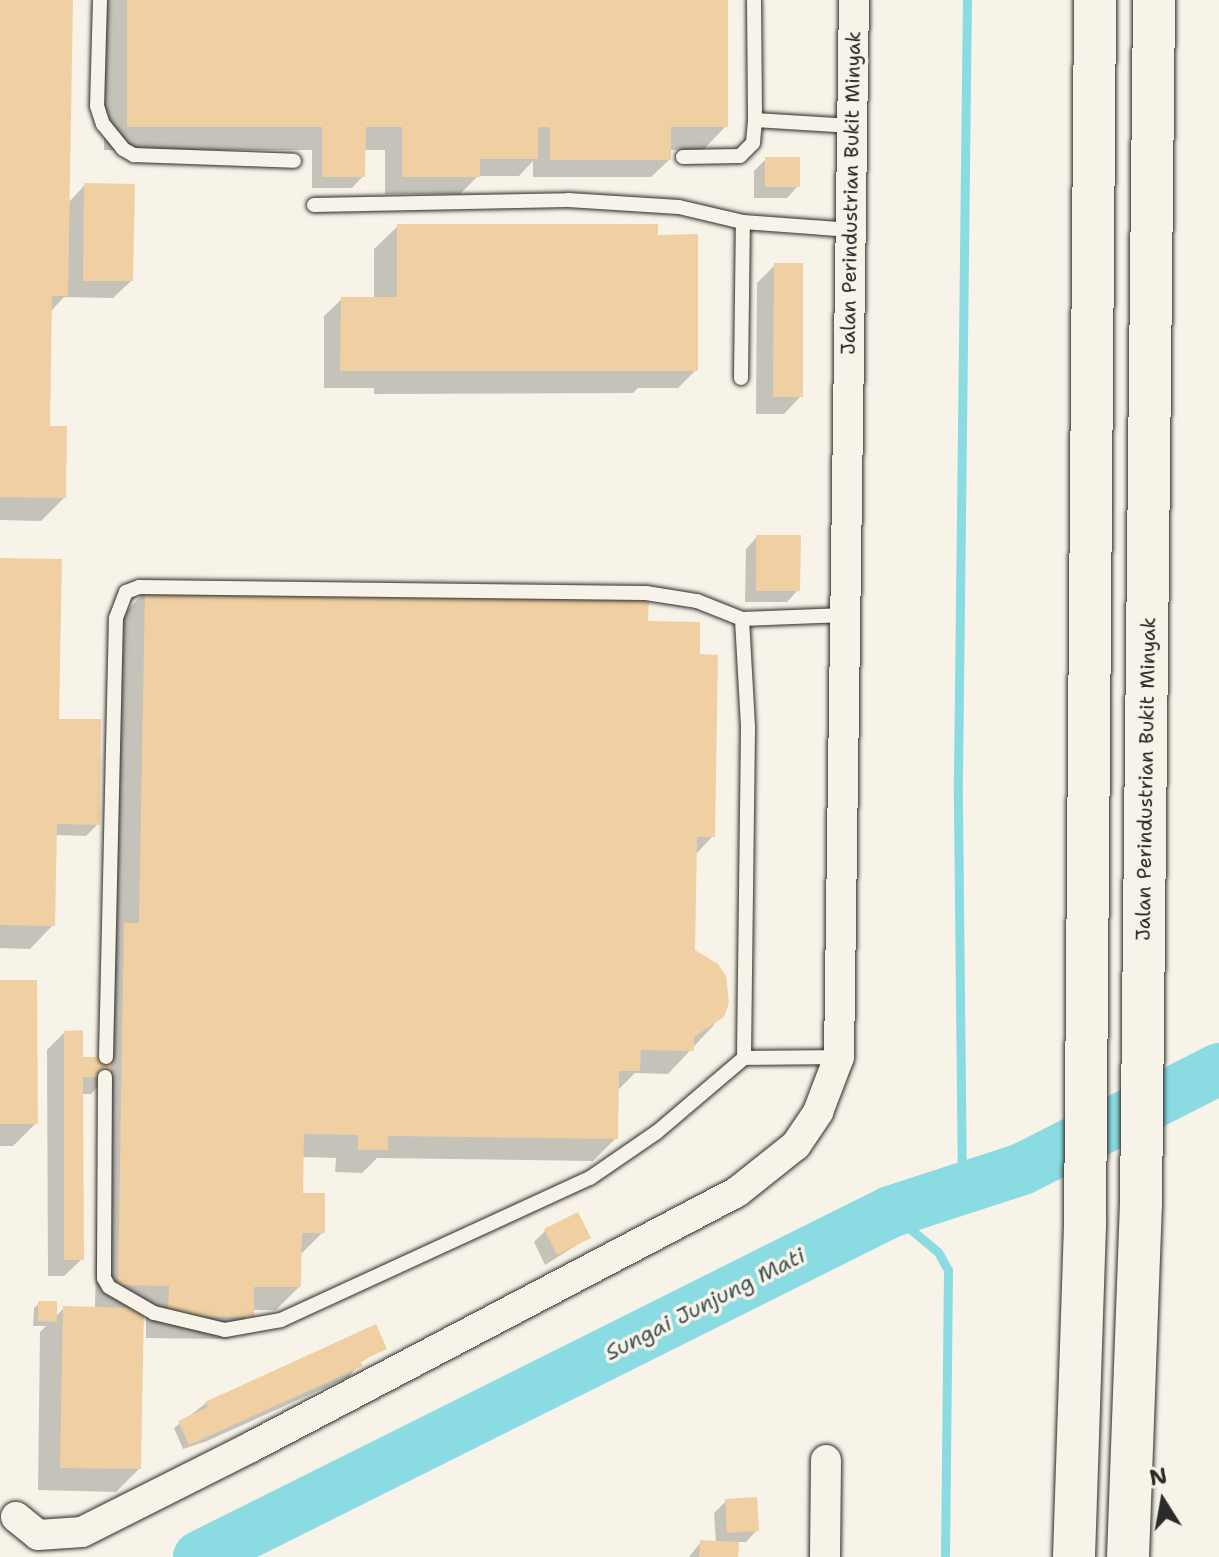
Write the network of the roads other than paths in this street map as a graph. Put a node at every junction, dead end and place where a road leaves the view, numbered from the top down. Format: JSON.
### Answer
{"nodes":[{"id":1,"x":100,"y":0,"type":"edge"},
{"id":2,"x":754,"y":0,"type":"edge"},
{"id":3,"x":854,"y":0,"type":"edge"},
{"id":4,"x":1095,"y":0,"type":"edge"},
{"id":5,"x":1154,"y":0,"type":"edge"},
{"id":6,"x":755,"y":120,"type":"junction"},
{"id":7,"x":852,"y":126,"type":"junction"},
{"id":8,"x":683,"y":157,"type":"dead end"},
{"id":9,"x":294,"y":161,"type":"dead end"},
{"id":10,"x":314,"y":205,"type":"dead end"},
{"id":11,"x":743,"y":222,"type":"junction"},
{"id":12,"x":851,"y":230,"type":"junction"},
{"id":13,"x":741,"y":378,"type":"dead end"},
{"id":14,"x":845,"y":615,"type":"junction"},
{"id":15,"x":742,"y":619,"type":"junction"},
{"id":16,"x":106,"y":1057,"type":"dead end"},
{"id":17,"x":839,"y":1057,"type":"junction"},
{"id":18,"x":744,"y":1058,"type":"junction"},
{"id":19,"x":105,"y":1077,"type":"dead end"},
{"id":20,"x":826,"y":1460,"type":"dead end"},
{"id":21,"x":16,"y":1517,"type":"dead end"},
{"id":22,"x":825,"y":1557,"type":"edge"},
{"id":23,"x":1074,"y":1557,"type":"edge"},
{"id":24,"x":1128,"y":1557,"type":"edge"}],
"edges":[{"from":1,"to":9,"type":"lane"},
{"from":2,"to":6,"type":"lane"},
{"from":3,"to":7,"type":"street","name":"Jalan Perindustrian Bukit Minyak"},
{"from":4,"to":23,"type":"main road"},
{"from":5,"to":24,"type":"main road","name":"Jalan Perindustrian Bukit Minyak"},
{"from":6,"to":7,"type":"lane"},
{"from":6,"to":8,"type":"lane"},
{"from":7,"to":12,"type":"street","name":"Jalan Perindustrian Bukit Minyak"},
{"from":10,"to":11,"type":"lane"},
{"from":11,"to":12,"type":"lane"},
{"from":11,"to":13,"type":"lane"},
{"from":12,"to":14,"type":"street","name":"Jalan Perindustrian Bukit Minyak"},
{"from":14,"to":15,"type":"lane"},
{"from":14,"to":17,"type":"street","name":"Jalan Perindustrian Bukit Minyak"},
{"from":15,"to":16,"type":"lane"},
{"from":15,"to":18,"type":"lane"},
{"from":17,"to":18,"type":"lane"},
{"from":17,"to":21,"type":"street"},
{"from":18,"to":19,"type":"lane"},
{"from":20,"to":22,"type":"street"}]}
